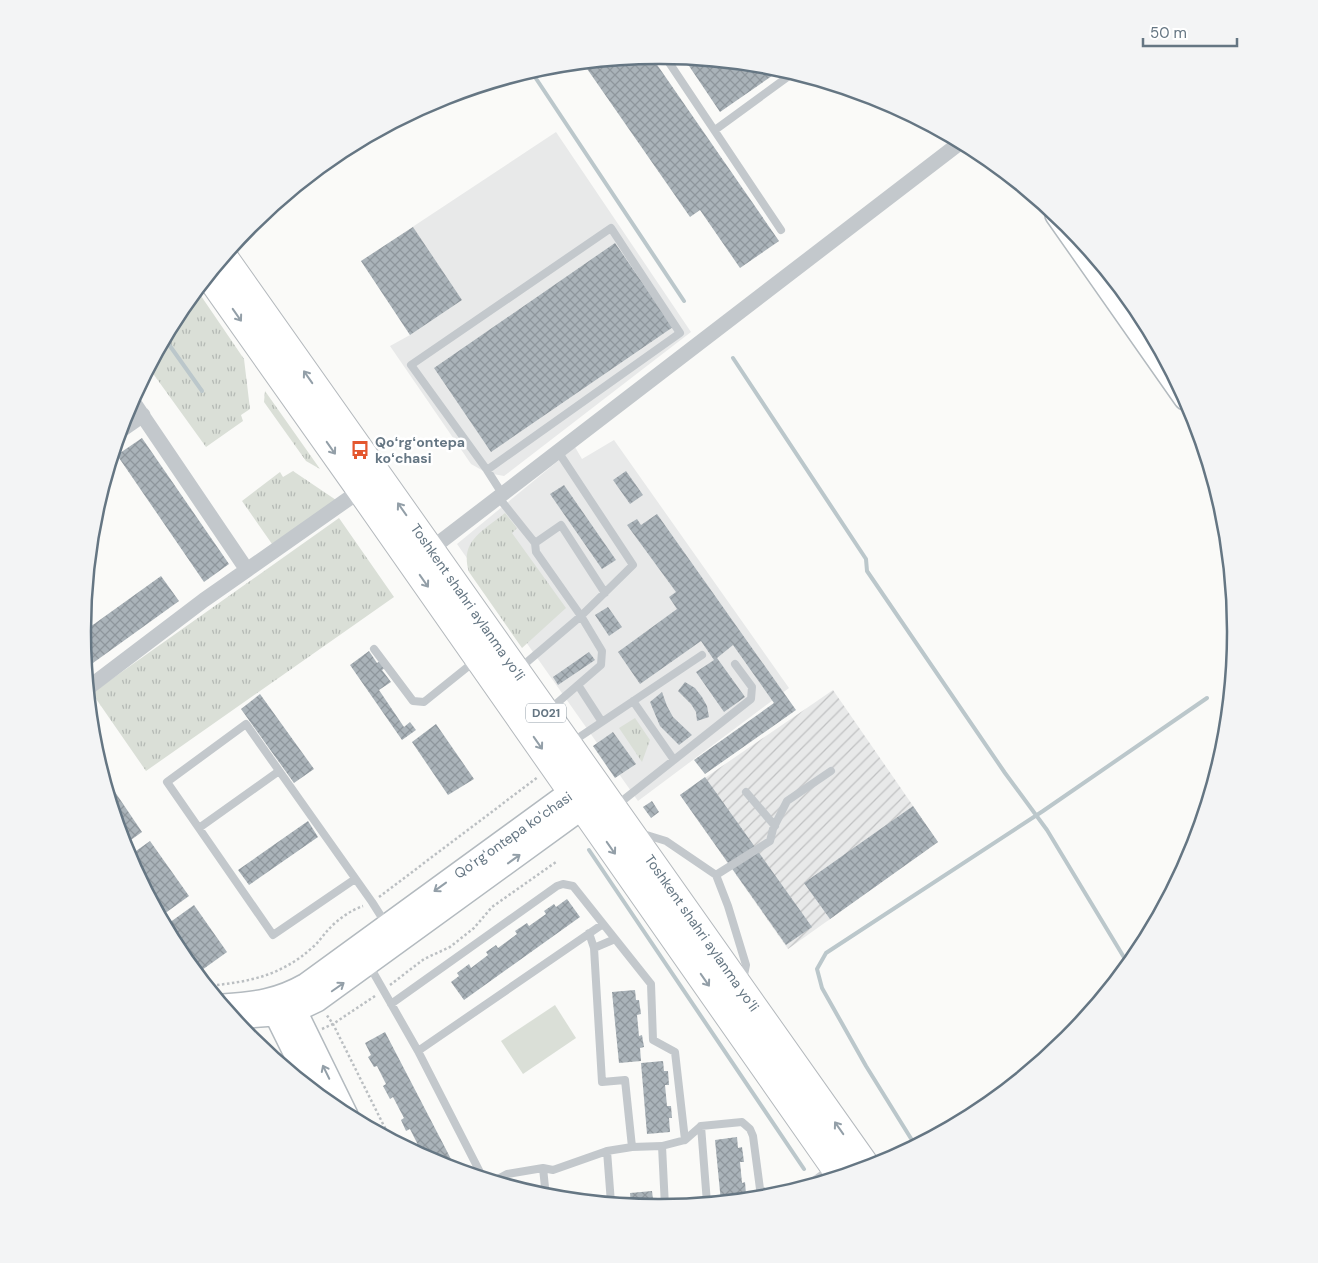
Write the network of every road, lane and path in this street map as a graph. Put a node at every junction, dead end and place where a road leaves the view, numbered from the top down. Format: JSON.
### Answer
{"nodes":[{"id":1,"x":670,"y":64,"type":"edge"},
{"id":2,"x":785,"y":78,"type":"edge"},
{"id":3,"x":715,"y":130,"type":"junction"},
{"id":4,"x":954,"y":147,"type":"edge"},
{"id":5,"x":781,"y":230,"type":"dead end"},
{"id":6,"x":1085,"y":256,"type":"edge"},
{"id":7,"x":227,"y":263,"type":"edge"},
{"id":8,"x":213,"y":281,"type":"edge"},
{"id":9,"x":1153,"y":351,"type":"edge"},
{"id":10,"x":137,"y":408,"type":"edge"},
{"id":11,"x":142,"y":415,"type":"junction"},
{"id":12,"x":131,"y":423,"type":"edge"},
{"id":13,"x":559,"y":453,"type":"junction"},
{"id":14,"x":488,"y":470,"type":"junction"},
{"id":15,"x":361,"y":490,"type":"junction"},
{"id":16,"x":501,"y":497,"type":"junction"},
{"id":17,"x":535,"y":544,"type":"junction"},
{"id":18,"x":431,"y":549,"type":"junction"},
{"id":19,"x":247,"y":570,"type":"junction"},
{"id":20,"x":605,"y":593,"type":"junction"},
{"id":21,"x":581,"y":616,"type":"junction"},
{"id":22,"x":374,"y":649,"type":"dead end"},
{"id":23,"x":702,"y":655,"type":"dead end"},
{"id":24,"x":479,"y":658,"type":"junction"},
{"id":25,"x":735,"y":664,"type":"dead end"},
{"id":26,"x":516,"y":670,"type":"junction"},
{"id":27,"x":94,"y":684,"type":"edge"},
{"id":28,"x":578,"y":685,"type":"junction"},
{"id":29,"x":633,"y":701,"type":"junction"},
{"id":30,"x":546,"y":713,"type":"junction"},
{"id":31,"x":602,"y":722,"type":"junction"},
{"id":32,"x":561,"y":755,"type":"junction"},
{"id":33,"x":674,"y":760,"type":"junction"},
{"id":34,"x":830,"y":770,"type":"dead end"},
{"id":35,"x":279,"y":771,"type":"junction"},
{"id":36,"x":746,"y":792,"type":"dead end"},
{"id":37,"x":584,"y":795,"type":"junction"},
{"id":38,"x":621,"y":818,"type":"junction"},
{"id":39,"x":775,"y":826,"type":"junction"},
{"id":40,"x":199,"y":828,"type":"junction"},
{"id":41,"x":716,"y":875,"type":"junction"},
{"id":42,"x":355,"y":879,"type":"junction"},
{"id":43,"x":372,"y":902,"type":"junction"},
{"id":44,"x":603,"y":924,"type":"junction"},
{"id":45,"x":387,"y":925,"type":"junction"},
{"id":46,"x":589,"y":934,"type":"junction"},
{"id":47,"x":615,"y":939,"type":"junction"},
{"id":48,"x":594,"y":948,"type":"junction"},
{"id":49,"x":369,"y":965,"type":"junction"},
{"id":50,"x":215,"y":985,"type":"edge"},
{"id":51,"x":741,"y":989,"type":"junction"},
{"id":52,"x":391,"y":1004,"type":"junction"},
{"id":53,"x":232,"y":1005,"type":"edge"},
{"id":54,"x":271,"y":1008,"type":"junction"},
{"id":55,"x":296,"y":1011,"type":"junction"},
{"id":56,"x":324,"y":1012,"type":"dead end"},
{"id":57,"x":247,"y":1021,"type":"edge"},
{"id":58,"x":333,"y":1024,"type":"dead end"},
{"id":59,"x":418,"y":1051,"type":"junction"},
{"id":60,"x":291,"y":1063,"type":"edge"},
{"id":61,"x":340,"y":1101,"type":"edge"},
{"id":62,"x":701,"y":1126,"type":"junction"},
{"id":63,"x":685,"y":1140,"type":"junction"},
{"id":64,"x":662,"y":1146,"type":"junction"},
{"id":65,"x":632,"y":1147,"type":"junction"},
{"id":66,"x":607,"y":1151,"type":"junction"},
{"id":67,"x":850,"y":1165,"type":"edge"},
{"id":68,"x":543,"y":1168,"type":"junction"},
{"id":69,"x":479,"y":1170,"type":"edge"},
{"id":70,"x":502,"y":1177,"type":"edge"},
{"id":71,"x":545,"y":1187,"type":"edge"},
{"id":72,"x":761,"y":1190,"type":"edge"},
{"id":73,"x":611,"y":1197,"type":"edge"},
{"id":74,"x":707,"y":1197,"type":"edge"},
{"id":75,"x":665,"y":1199,"type":"edge"}],
"edges":[{"from":1,"to":3,"type":"lane"},
{"from":2,"to":3,"type":"lane"},
{"from":3,"to":5,"type":"lane"},
{"from":4,"to":13,"type":"street"},
{"from":6,"to":9,"type":"main road"},
{"from":18,"to":7,"type":"highway","name":"Toshkent shahri aylanma yoʻli","number":"D021","one_way":true},
{"from":8,"to":15,"type":"highway","name":"Toshkent shahri aylanma yoʻli","number":"D021","one_way":true},
{"from":10,"to":11,"type":"street"},
{"from":11,"to":12,"type":"street"},
{"from":11,"to":19,"type":"street"},
{"from":13,"to":16,"type":"street"},
{"from":13,"to":20,"type":"lane"},
{"from":14,"to":14,"type":"lane"},
{"from":14,"to":16,"type":"lane"},
{"from":15,"to":19,"type":"street"},
{"from":15,"to":24,"type":"highway","name":"Toshkent shahri aylanma yoʻli","number":"D021","one_way":true},
{"from":16,"to":17,"type":"lane"},
{"from":16,"to":18,"type":"street"},
{"from":17,"to":20,"type":"lane"},
{"from":17,"to":21,"type":"lane"},
{"from":18,"to":26,"type":"highway","name":"Toshkent shahri aylanma yoʻli","number":"D021"},
{"from":19,"to":27,"type":"street"},
{"from":20,"to":21,"type":"lane"},
{"from":21,"to":26,"type":"lane"},
{"from":21,"to":28,"type":"lane"},
{"from":22,"to":24,"type":"lane"},
{"from":23,"to":29,"type":"lane"},
{"from":24,"to":32,"type":"highway","name":"Toshkent shahri aylanma yoʻli","number":"D021","one_way":true},
{"from":25,"to":33,"type":"lane"},
{"from":26,"to":30,"type":"highway","name":"Toshkent shahri aylanma yoʻli","number":"D021"},
{"from":28,"to":30,"type":"lane"},
{"from":28,"to":31,"type":"lane"},
{"from":29,"to":31,"type":"lane"},
{"from":29,"to":33,"type":"lane"},
{"from":30,"to":32,"type":"highway","name":"Toshkent shahri aylanma yoʻli","number":"D021"},
{"from":31,"to":32,"type":"lane"},
{"from":32,"to":37,"type":"highway","name":"Toshkent shahri aylanma yoʻli","number":"D021"},
{"from":32,"to":43,"type":"path"},
{"from":33,"to":38,"type":"lane"},
{"from":34,"to":39,"type":"lane"},
{"from":35,"to":40,"type":"lane"},
{"from":35,"to":40,"type":"lane"},
{"from":35,"to":42,"type":"lane"},
{"from":36,"to":39,"type":"lane"},
{"from":37,"to":38,"type":"highway","name":"Toshkent shahri aylanma yoʻli","number":"D021"},
{"from":37,"to":45,"type":"main road","name":"Qoʻrgʻontepa koʻchasi","one_way":true},
{"from":49,"to":37,"type":"main road","name":"Qoʻrgʻontepa koʻchasi","one_way":true},
{"from":37,"to":67,"type":"highway","name":"Toshkent shahri aylanma yoʻli","number":"D021","one_way":true},
{"from":38,"to":41,"type":"lane"},
{"from":38,"to":51,"type":"highway","name":"Toshkent shahri aylanma yoʻli","number":"D021"},
{"from":39,"to":41,"type":"lane"},
{"from":40,"to":42,"type":"lane"},
{"from":41,"to":51,"type":"lane"},
{"from":42,"to":43,"type":"lane"},
{"from":43,"to":45,"type":"lane"},
{"from":43,"to":50,"type":"path"},
{"from":44,"to":46,"type":"lane"},
{"from":44,"to":47,"type":"lane"},
{"from":44,"to":52,"type":"lane"},
{"from":45,"to":54,"type":"main road","name":"Qoʻrgʻontepa koʻchasi"},
{"from":46,"to":48,"type":"lane"},
{"from":46,"to":59,"type":"lane"},
{"from":47,"to":48,"type":"lane"},
{"from":47,"to":63,"type":"lane"},
{"from":48,"to":65,"type":"lane"},
{"from":49,"to":52,"type":"lane"},
{"from":55,"to":49,"type":"main road","name":"Qoʻrgʻontepa koʻchasi","one_way":true},
{"from":67,"to":51,"type":"highway","name":"Toshkent shahri aylanma yoʻli","number":"D021","one_way":true},
{"from":52,"to":59,"type":"lane"},
{"from":53,"to":54,"type":"main road","name":"Qoʻrgʻontepa koʻchasi"},
{"from":54,"to":55,"type":"main road","name":"Qoʻrgʻontepa koʻchasi"},
{"from":54,"to":57,"type":"main road","name":"Qoʻrgʻontepa koʻchasi"},
{"from":54,"to":60,"type":"main road"},
{"from":61,"to":55,"type":"main road","one_way":true},
{"from":56,"to":58,"type":"path"},
{"from":59,"to":69,"type":"lane"},
{"from":62,"to":63,"type":"lane"},
{"from":62,"to":72,"type":"lane"},
{"from":62,"to":74,"type":"lane"},
{"from":63,"to":64,"type":"lane"},
{"from":64,"to":65,"type":"lane"},
{"from":64,"to":75,"type":"lane"},
{"from":65,"to":66,"type":"lane"},
{"from":66,"to":68,"type":"lane"},
{"from":66,"to":73,"type":"lane"},
{"from":68,"to":70,"type":"lane"},
{"from":68,"to":71,"type":"lane"}]}
